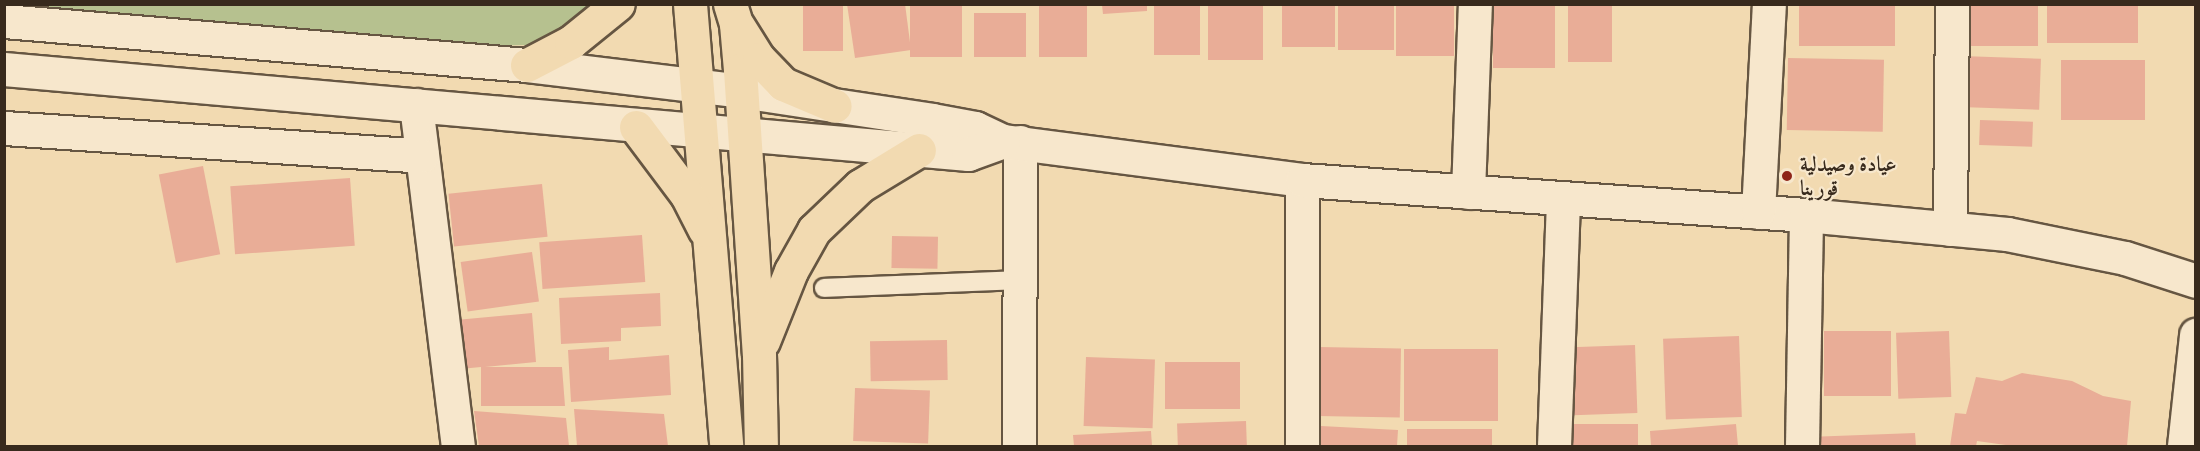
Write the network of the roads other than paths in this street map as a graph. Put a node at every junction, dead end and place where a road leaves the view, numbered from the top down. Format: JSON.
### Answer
{"nodes":[{"id":1,"x":618,"y":4,"type":"edge"},
{"id":2,"x":690,"y":4,"type":"edge"},
{"id":3,"x":1475,"y":4,"type":"edge"},
{"id":4,"x":1769,"y":4,"type":"edge"},
{"id":5,"x":1952,"y":4,"type":"edge"},
{"id":6,"x":733,"y":14,"type":"edge"},
{"id":7,"x":4,"y":21,"type":"edge"},
{"id":8,"x":527,"y":65,"type":"junction"},
{"id":9,"x":4,"y":69,"type":"edge"},
{"id":10,"x":698,"y":86,"type":"junction"},
{"id":11,"x":741,"y":91,"type":"junction"},
{"id":12,"x":416,"y":105,"type":"junction"},
{"id":13,"x":835,"y":106,"type":"junction"},
{"id":14,"x":636,"y":127,"type":"junction"},
{"id":15,"x":4,"y":128,"type":"edge"},
{"id":16,"x":701,"y":132,"type":"junction"},
{"id":17,"x":744,"y":136,"type":"junction"},
{"id":18,"x":1012,"y":142,"type":"junction"},
{"id":19,"x":918,"y":150,"type":"junction"},
{"id":20,"x":422,"y":156,"type":"junction"},
{"id":21,"x":1302,"y":180,"type":"junction"},
{"id":22,"x":1468,"y":192,"type":"junction"},
{"id":23,"x":1563,"y":199,"type":"junction"},
{"id":24,"x":1758,"y":212,"type":"junction"},
{"id":25,"x":1806,"y":215,"type":"junction"},
{"id":26,"x":1950,"y":229,"type":"junction"},
{"id":27,"x":711,"y":240,"type":"junction"},
{"id":28,"x":1019,"y":280,"type":"junction"},
{"id":29,"x":2196,"y":281,"type":"edge"},
{"id":30,"x":824,"y":288,"type":"dead end"},
{"id":31,"x":2196,"y":335,"type":"edge"},
{"id":32,"x":759,"y":354,"type":"junction"},
{"id":33,"x":458,"y":447,"type":"edge"},
{"id":34,"x":726,"y":447,"type":"edge"},
{"id":35,"x":761,"y":447,"type":"edge"},
{"id":36,"x":1019,"y":447,"type":"edge"},
{"id":37,"x":1302,"y":447,"type":"edge"},
{"id":38,"x":1554,"y":447,"type":"edge"},
{"id":39,"x":1802,"y":447,"type":"edge"},
{"id":40,"x":2184,"y":447,"type":"edge"}],
"edges":[{"from":1,"to":8,"type":"main road"},
{"from":2,"to":10,"type":"main road"},
{"from":3,"to":22,"type":"street"},
{"from":4,"to":24,"type":"street"},
{"from":5,"to":26,"type":"street"},
{"from":6,"to":11,"type":"main road"},
{"from":6,"to":13,"type":"main road"},
{"from":7,"to":8,"type":"street"},
{"from":8,"to":10,"type":"street"},
{"from":9,"to":12,"type":"street"},
{"from":10,"to":11,"type":"street"},
{"from":10,"to":16,"type":"main road"},
{"from":11,"to":13,"type":"street"},
{"from":11,"to":17,"type":"main road"},
{"from":12,"to":14,"type":"street"},
{"from":12,"to":20,"type":"street"},
{"from":13,"to":18,"type":"street"},
{"from":14,"to":16,"type":"street"},
{"from":14,"to":27,"type":"main road"},
{"from":15,"to":20,"type":"street"},
{"from":16,"to":17,"type":"street"},
{"from":16,"to":27,"type":"main road"},
{"from":17,"to":19,"type":"street"},
{"from":17,"to":32,"type":"main road"},
{"from":18,"to":19,"type":"street"},
{"from":18,"to":21,"type":"street"},
{"from":18,"to":28,"type":"street"},
{"from":19,"to":32,"type":"main road"},
{"from":20,"to":33,"type":"street"},
{"from":21,"to":22,"type":"street"},
{"from":21,"to":37,"type":"street"},
{"from":22,"to":23,"type":"street"},
{"from":23,"to":24,"type":"street"},
{"from":23,"to":38,"type":"street"},
{"from":24,"to":25,"type":"street"},
{"from":25,"to":26,"type":"street"},
{"from":25,"to":39,"type":"street"},
{"from":26,"to":29,"type":"street"},
{"from":27,"to":34,"type":"main road"},
{"from":28,"to":30,"type":"lane"},
{"from":28,"to":36,"type":"street"},
{"from":31,"to":40,"type":"street"},
{"from":32,"to":35,"type":"main road"}]}
